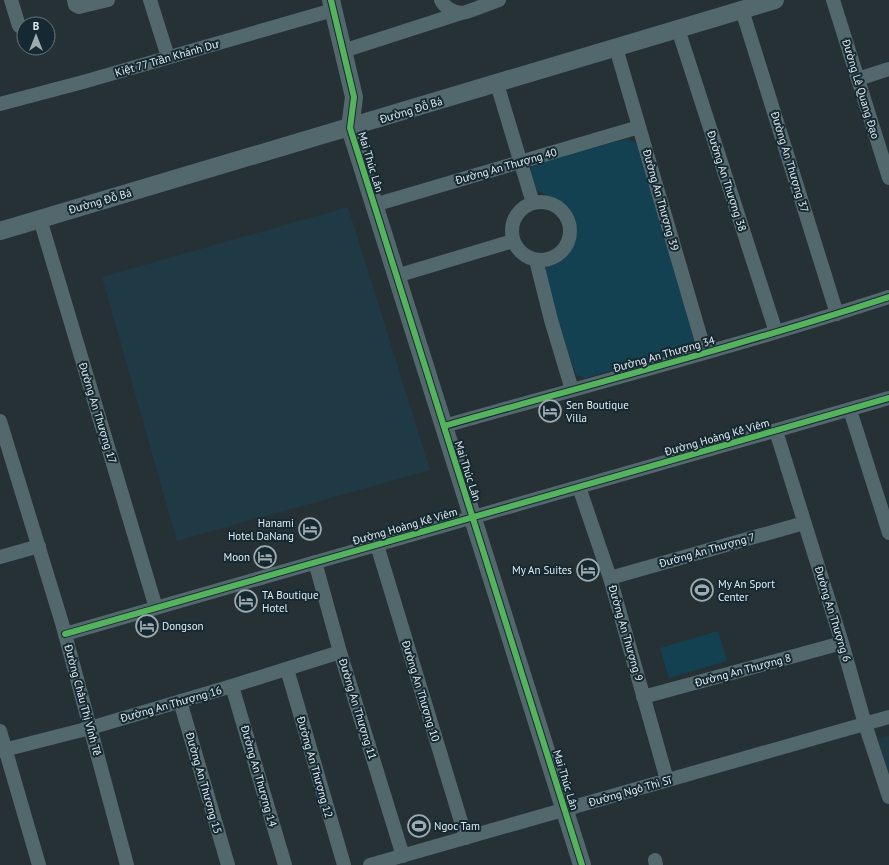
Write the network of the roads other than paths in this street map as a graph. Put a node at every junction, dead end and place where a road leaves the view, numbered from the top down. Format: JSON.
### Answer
{"nodes":[{"id":1,"x":11,"y":0,"type":"edge"},
{"id":2,"x":108,"y":0,"type":"edge"},
{"id":3,"x":150,"y":0,"type":"edge"},
{"id":4,"x":441,"y":0,"type":"edge"},
{"id":5,"x":499,"y":0,"type":"edge"},
{"id":6,"x":776,"y":0,"type":"edge"},
{"id":7,"x":833,"y":0,"type":"edge"},
{"id":8,"x":76,"y":4,"type":"edge"},
{"id":9,"x":332,"y":5,"type":"edge"},
{"id":10,"x":742,"y":10,"type":"junction"},
{"id":11,"x":461,"y":13,"type":"junction"},
{"id":12,"x":16,"y":16,"type":"edge"},
{"id":13,"x":678,"y":29,"type":"junction"},
{"id":14,"x":616,"y":48,"type":"junction"},
{"id":15,"x":343,"y":51,"type":"junction"},
{"id":16,"x":168,"y":57,"type":"junction"},
{"id":17,"x":889,"y":69,"type":"edge"},
{"id":18,"x":858,"y":79,"type":"junction"},
{"id":19,"x":497,"y":84,"type":"junction"},
{"id":20,"x":0,"y":104,"type":"edge"},
{"id":21,"x":639,"y":127,"type":"junction"},
{"id":22,"x":350,"y":128,"type":"junction"},
{"id":23,"x":521,"y":162,"type":"junction"},
{"id":24,"x":889,"y":178,"type":"edge"},
{"id":25,"x":533,"y":203,"type":"junction"},
{"id":26,"x":374,"y":205,"type":"junction"},
{"id":27,"x":40,"y":219,"type":"junction"},
{"id":28,"x":0,"y":231,"type":"edge"},
{"id":29,"x":513,"y":241,"type":"junction"},
{"id":30,"x":536,"y":260,"type":"junction"},
{"id":31,"x":396,"y":276,"type":"junction"},
{"id":32,"x":889,"y":297,"type":"edge"},
{"id":33,"x":837,"y":314,"type":"junction"},
{"id":34,"x":776,"y":332,"type":"junction"},
{"id":35,"x":705,"y":352,"type":"junction"},
{"id":36,"x":572,"y":390,"type":"junction"},
{"id":37,"x":889,"y":398,"type":"edge"},
{"id":38,"x":850,"y":410,"type":"junction"},
{"id":39,"x":0,"y":421,"type":"edge"},
{"id":40,"x":444,"y":426,"type":"junction"},
{"id":41,"x":776,"y":431,"type":"junction"},
{"id":42,"x":579,"y":488,"type":"junction"},
{"id":43,"x":473,"y":518,"type":"junction"},
{"id":44,"x":804,"y":523,"type":"junction"},
{"id":45,"x":889,"y":533,"type":"edge"},
{"id":46,"x":376,"y":545,"type":"junction"},
{"id":47,"x":39,"y":546,"type":"junction"},
{"id":48,"x":0,"y":557,"type":"edge"},
{"id":49,"x":315,"y":562,"type":"junction"},
{"id":50,"x":610,"y":578,"type":"junction"},
{"id":51,"x":156,"y":608,"type":"junction"},
{"id":52,"x":65,"y":634,"type":"junction"},
{"id":53,"x":842,"y":643,"type":"junction"},
{"id":54,"x":340,"y":652,"type":"junction"},
{"id":55,"x":287,"y":669,"type":"junction"},
{"id":56,"x":232,"y":686,"type":"junction"},
{"id":57,"x":643,"y":696,"type":"junction"},
{"id":58,"x":180,"y":701,"type":"junction"},
{"id":59,"x":889,"y":717,"type":"edge"},
{"id":60,"x":865,"y":724,"type":"junction"},
{"id":61,"x":90,"y":728,"type":"junction"},
{"id":62,"x":0,"y":731,"type":"edge"},
{"id":63,"x":3,"y":750,"type":"edge"},
{"id":64,"x":667,"y":780,"type":"junction"},
{"id":65,"x":889,"y":797,"type":"edge"},
{"id":66,"x":565,"y":810,"type":"junction"},
{"id":67,"x":466,"y":838,"type":"junction"},
{"id":68,"x":403,"y":856,"type":"junction"},
{"id":69,"x":39,"y":865,"type":"edge"},
{"id":70,"x":127,"y":865,"type":"edge"},
{"id":71,"x":228,"y":865,"type":"edge"},
{"id":72,"x":285,"y":865,"type":"edge"},
{"id":73,"x":344,"y":865,"type":"edge"},
{"id":74,"x":370,"y":865,"type":"edge"},
{"id":75,"x":582,"y":865,"type":"edge"}],
"edges":[{"from":1,"to":12,"type":"street"},
{"from":2,"to":8,"type":"street"},
{"from":3,"to":16,"type":"street"},
{"from":4,"to":11,"type":"street"},
{"from":5,"to":11,"type":"street"},
{"from":6,"to":10,"type":"street","name":"Đường Đỗ Bá"},
{"from":7,"to":18,"type":"street","name":"Đường Lê Quang Đạo"},
{"from":9,"to":15,"type":"street"},
{"from":9,"to":16,"type":"street","name":"Kiệt 77 Trần Khánh Dư"},
{"from":10,"to":13,"type":"street","name":"Đường Đỗ Bá"},
{"from":10,"to":33,"type":"street","name":"Đường An Thượng 37"},
{"from":11,"to":15,"type":"street"},
{"from":13,"to":14,"type":"street","name":"Đường Đỗ Bá"},
{"from":13,"to":34,"type":"street","name":"Đường An Thượng 38"},
{"from":14,"to":19,"type":"street","name":"Đường Đỗ Bá"},
{"from":14,"to":21,"type":"street","name":"Đường An Thượng 39"},
{"from":15,"to":22,"type":"street"},
{"from":16,"to":20,"type":"street","name":"Kiệt 77 Trần Khánh Dư"},
{"from":17,"to":18,"type":"street"},
{"from":18,"to":24,"type":"street","name":"Đường Lê Quang Đạo"},
{"from":19,"to":22,"type":"street","name":"Đường Đỗ Bá"},
{"from":19,"to":23,"type":"street"},
{"from":21,"to":23,"type":"street","name":"Đường An Thượng 40"},
{"from":21,"to":35,"type":"street","name":"Đường An Thượng 39"},
{"from":22,"to":26,"type":"street","name":"Mai Thúc Lân"},
{"from":22,"to":27,"type":"street","name":"Đường Đỗ Bá"},
{"from":23,"to":25,"type":"street"},
{"from":23,"to":26,"type":"street","name":"Đường An Thượng 40"},
{"from":25,"to":29,"type":"street"},
{"from":25,"to":30,"type":"street"},
{"from":26,"to":31,"type":"street","name":"Mai Thúc Lân"},
{"from":27,"to":28,"type":"street","name":"Đường Đỗ Bá"},
{"from":27,"to":51,"type":"street","name":"Đường An Thượng 17"},
{"from":29,"to":30,"type":"street"},
{"from":29,"to":31,"type":"street"},
{"from":30,"to":36,"type":"street"},
{"from":31,"to":40,"type":"street","name":"Mai Thúc Lân"},
{"from":32,"to":33,"type":"street","name":"Đường An Thượng 34"},
{"from":33,"to":34,"type":"street","name":"Đường An Thượng 34"},
{"from":34,"to":35,"type":"street","name":"Đường An Thượng 34"},
{"from":35,"to":36,"type":"street","name":"Đường An Thượng 34"},
{"from":36,"to":40,"type":"street","name":"Đường An Thượng 34"},
{"from":37,"to":38,"type":"street","name":"Đường Hoàng Kế Viêm"},
{"from":38,"to":41,"type":"street","name":"Đường Hoàng Kế Viêm"},
{"from":38,"to":45,"type":"street"},
{"from":39,"to":47,"type":"street","name":"Đường Châu Thị Vĩnh Tế"},
{"from":40,"to":43,"type":"street","name":"Mai Thúc Lân"},
{"from":41,"to":42,"type":"street","name":"Đường Hoàng Kế Viêm"},
{"from":41,"to":44,"type":"street","name":"Đường An Thượng 6"},
{"from":42,"to":43,"type":"street","name":"Đường Hoàng Kế Viêm"},
{"from":42,"to":50,"type":"street","name":"Đường An Thượng 9"},
{"from":43,"to":46,"type":"street","name":"Đường Hoàng Kế Viêm"},
{"from":43,"to":66,"type":"street","name":"Mai Thúc Lân"},
{"from":44,"to":50,"type":"street","name":"Đường An Thượng 7"},
{"from":44,"to":53,"type":"street","name":"Đường An Thượng 6"},
{"from":46,"to":49,"type":"street","name":"Đường Hoàng Kế Viêm"},
{"from":46,"to":67,"type":"street","name":"Đường An Thượng 10"},
{"from":47,"to":48,"type":"street"},
{"from":47,"to":52,"type":"street","name":"Đường Châu Thị Vĩnh Tế"},
{"from":49,"to":51,"type":"street","name":"Đường Hoàng Kế Viêm"},
{"from":49,"to":54,"type":"street","name":"Đường An Thượng 11"},
{"from":50,"to":57,"type":"street","name":"Đường An Thượng 9"},
{"from":51,"to":52,"type":"street","name":"Đường Hoàng Kế Viêm"},
{"from":52,"to":61,"type":"street","name":"Đường Châu Thị Vĩnh Tế"},
{"from":53,"to":57,"type":"street","name":"Đường An Thượng 8"},
{"from":53,"to":60,"type":"street","name":"Đường An Thượng 6"},
{"from":54,"to":55,"type":"street","name":"Đường An Thượng 16"},
{"from":54,"to":68,"type":"street","name":"Đường An Thượng 11"},
{"from":55,"to":56,"type":"street","name":"Đường An Thượng 16"},
{"from":55,"to":73,"type":"street","name":"Đường An Thượng 12"},
{"from":56,"to":58,"type":"street","name":"Đường An Thượng 16"},
{"from":56,"to":72,"type":"street","name":"Đường An Thượng 14"},
{"from":57,"to":64,"type":"street","name":"Đường An Thượng 9"},
{"from":58,"to":61,"type":"street","name":"Đường An Thượng 16"},
{"from":58,"to":71,"type":"street","name":"Đường An Thượng 15"},
{"from":59,"to":60,"type":"street","name":"Đường Ngô Thì Sĩ"},
{"from":60,"to":64,"type":"street","name":"Đường Ngô Thì Sĩ"},
{"from":60,"to":65,"type":"street","name":"Đường An Thượng 6"},
{"from":61,"to":63,"type":"street","name":"Đường An Thượng 16"},
{"from":61,"to":70,"type":"street","name":"Đường Châu Thị Vĩnh Tế"},
{"from":62,"to":63,"type":"street"},
{"from":63,"to":69,"type":"street"},
{"from":64,"to":66,"type":"street","name":"Đường Ngô Thì Sĩ"},
{"from":66,"to":67,"type":"street","name":"Đường Ngô Thì Sĩ"},
{"from":66,"to":75,"type":"street","name":"Mai Thúc Lân"},
{"from":67,"to":68,"type":"street","name":"Đường Ngô Thì Sĩ"},
{"from":68,"to":74,"type":"street","name":"Đường Ngô Thì Sĩ"}]}
